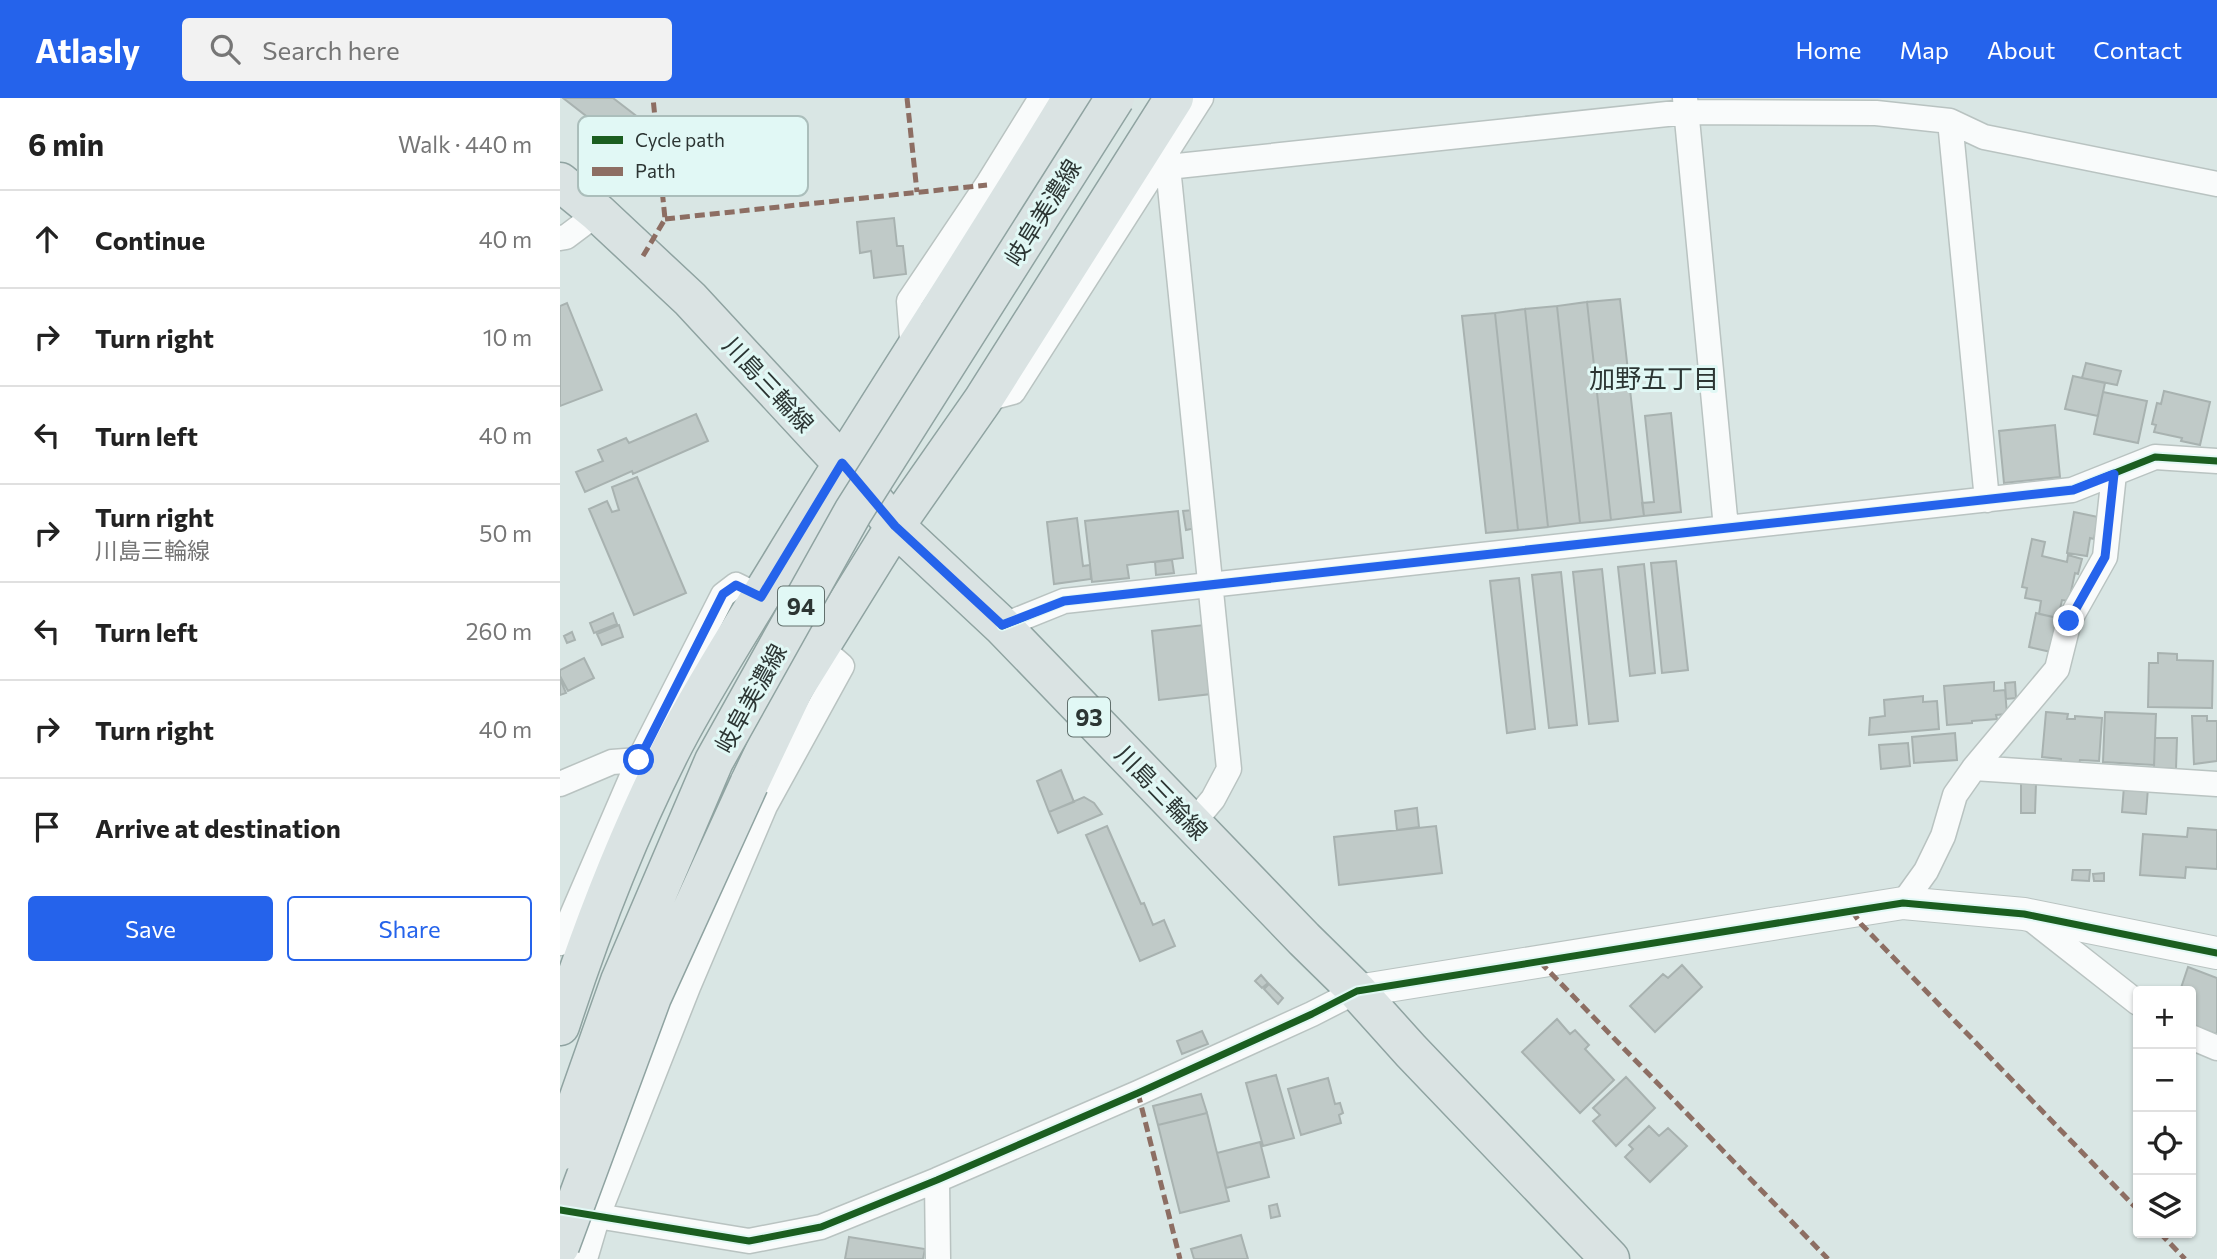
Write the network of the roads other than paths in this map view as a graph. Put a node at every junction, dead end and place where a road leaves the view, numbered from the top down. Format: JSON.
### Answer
{"nodes":[{"id":1,"x":1041,"y":98,"type":"edge"},
{"id":2,"x":1072,"y":98,"type":"edge"},
{"id":3,"x":1115,"y":98,"type":"edge"},
{"id":4,"x":1174,"y":98,"type":"edge"},
{"id":5,"x":1201,"y":98,"type":"edge"},
{"id":6,"x":1686,"y":105,"type":"edge"},
{"id":7,"x":1950,"y":121,"type":"junction"},
{"id":8,"x":1163,"y":165,"type":"junction"},
{"id":9,"x":560,"y":182,"type":"edge"},
{"id":10,"x":2217,"y":184,"type":"edge"},
{"id":11,"x":598,"y":213,"type":"junction"},
{"id":12,"x":560,"y":238,"type":"edge"},
{"id":13,"x":913,"y":351,"type":"junction"},
{"id":14,"x":983,"y":400,"type":"junction"},
{"id":15,"x":2217,"y":461,"type":"edge"},
{"id":16,"x":842,"y":463,"type":"junction"},
{"id":17,"x":2114,"y":474,"type":"junction"},
{"id":18,"x":1987,"y":500,"type":"junction"},
{"id":19,"x":895,"y":526,"type":"junction"},
{"id":20,"x":1726,"y":528,"type":"junction"},
{"id":21,"x":1211,"y":583,"type":"junction"},
{"id":22,"x":761,"y":597,"type":"junction"},
{"id":23,"x":1002,"y":625,"type":"junction"},
{"id":24,"x":820,"y":647,"type":"junction"},
{"id":25,"x":639,"y":760,"type":"junction"},
{"id":26,"x":1974,"y":768,"type":"junction"},
{"id":27,"x":560,"y":784,"type":"edge"},
{"id":28,"x":2217,"y":784,"type":"edge"},
{"id":29,"x":1192,"y":824,"type":"junction"},
{"id":30,"x":1903,"y":903,"type":"junction"},
{"id":31,"x":2024,"y":914,"type":"junction"},
{"id":32,"x":560,"y":943,"type":"edge"},
{"id":33,"x":2217,"y":953,"type":"edge"},
{"id":34,"x":1357,"y":991,"type":"junction"},
{"id":35,"x":2133,"y":999,"type":"edge"},
{"id":36,"x":560,"y":1026,"type":"edge"},
{"id":37,"x":2196,"y":1039,"type":"edge"},
{"id":38,"x":2217,"y":1048,"type":"edge"},
{"id":39,"x":560,"y":1151,"type":"edge"},
{"id":40,"x":937,"y":1180,"type":"junction"},
{"id":41,"x":560,"y":1210,"type":"edge"},
{"id":42,"x":598,"y":1215,"type":"junction"},
{"id":43,"x":560,"y":1246,"type":"edge"},
{"id":44,"x":585,"y":1259,"type":"edge"},
{"id":45,"x":938,"y":1259,"type":"edge"},
{"id":46,"x":1611,"y":1259,"type":"edge"}],
"edges":[{"from":1,"to":13,"type":"street"},
{"from":2,"to":13,"type":"main road","number":"94"},
{"from":3,"to":39,"type":"main road","name":"岐阜美濃線","number":"94","bridge":true},
{"from":4,"to":14,"type":"main road","number":"94"},
{"from":5,"to":8,"type":"street"},
{"from":6,"to":7,"type":"street"},
{"from":6,"to":8,"type":"street"},
{"from":6,"to":20,"type":"street"},
{"from":7,"to":10,"type":"street"},
{"from":7,"to":18,"type":"street"},
{"from":8,"to":14,"type":"street"},
{"from":8,"to":21,"type":"street"},
{"from":9,"to":11,"type":"main road","name":"川島三輪線","number":"93"},
{"from":11,"to":12,"type":"street"},
{"from":11,"to":16,"type":"main road","name":"川島三輪線","number":"93"},
{"from":13,"to":16,"type":"main road","number":"94"},
{"from":14,"to":19,"type":"main road","number":"94"},
{"from":15,"to":17,"type":"street"},
{"from":16,"to":19,"type":"main road","name":"川島三輪線","number":"93"},
{"from":16,"to":22,"type":"main road","number":"94"},
{"from":17,"to":18,"type":"street"},
{"from":17,"to":26,"type":"street"},
{"from":18,"to":20,"type":"street"},
{"from":19,"to":23,"type":"main road","name":"川島三輪線","number":"93"},
{"from":19,"to":24,"type":"main road","number":"94"},
{"from":20,"to":21,"type":"street"},
{"from":21,"to":23,"type":"street"},
{"from":21,"to":29,"type":"street"},
{"from":22,"to":25,"type":"street"},
{"from":22,"to":36,"type":"main road","number":"94"},
{"from":23,"to":29,"type":"main road","name":"川島三輪線","number":"93"},
{"from":24,"to":42,"type":"street"},
{"from":24,"to":43,"type":"main road","number":"94","bridge":true},
{"from":25,"to":27,"type":"street"},
{"from":25,"to":32,"type":"street"},
{"from":26,"to":28,"type":"street"},
{"from":26,"to":30,"type":"street"},
{"from":29,"to":34,"type":"main road","name":"川島三輪線","number":"93"},
{"from":30,"to":31,"type":"street"},
{"from":30,"to":34,"type":"street"},
{"from":31,"to":33,"type":"street"},
{"from":31,"to":35,"type":"street"},
{"from":34,"to":40,"type":"street"},
{"from":34,"to":46,"type":"main road","name":"川島三輪線","number":"93"},
{"from":37,"to":38,"type":"street"},
{"from":40,"to":42,"type":"street"},
{"from":40,"to":45,"type":"street"},
{"from":41,"to":42,"type":"street"},
{"from":42,"to":44,"type":"street"}]}
